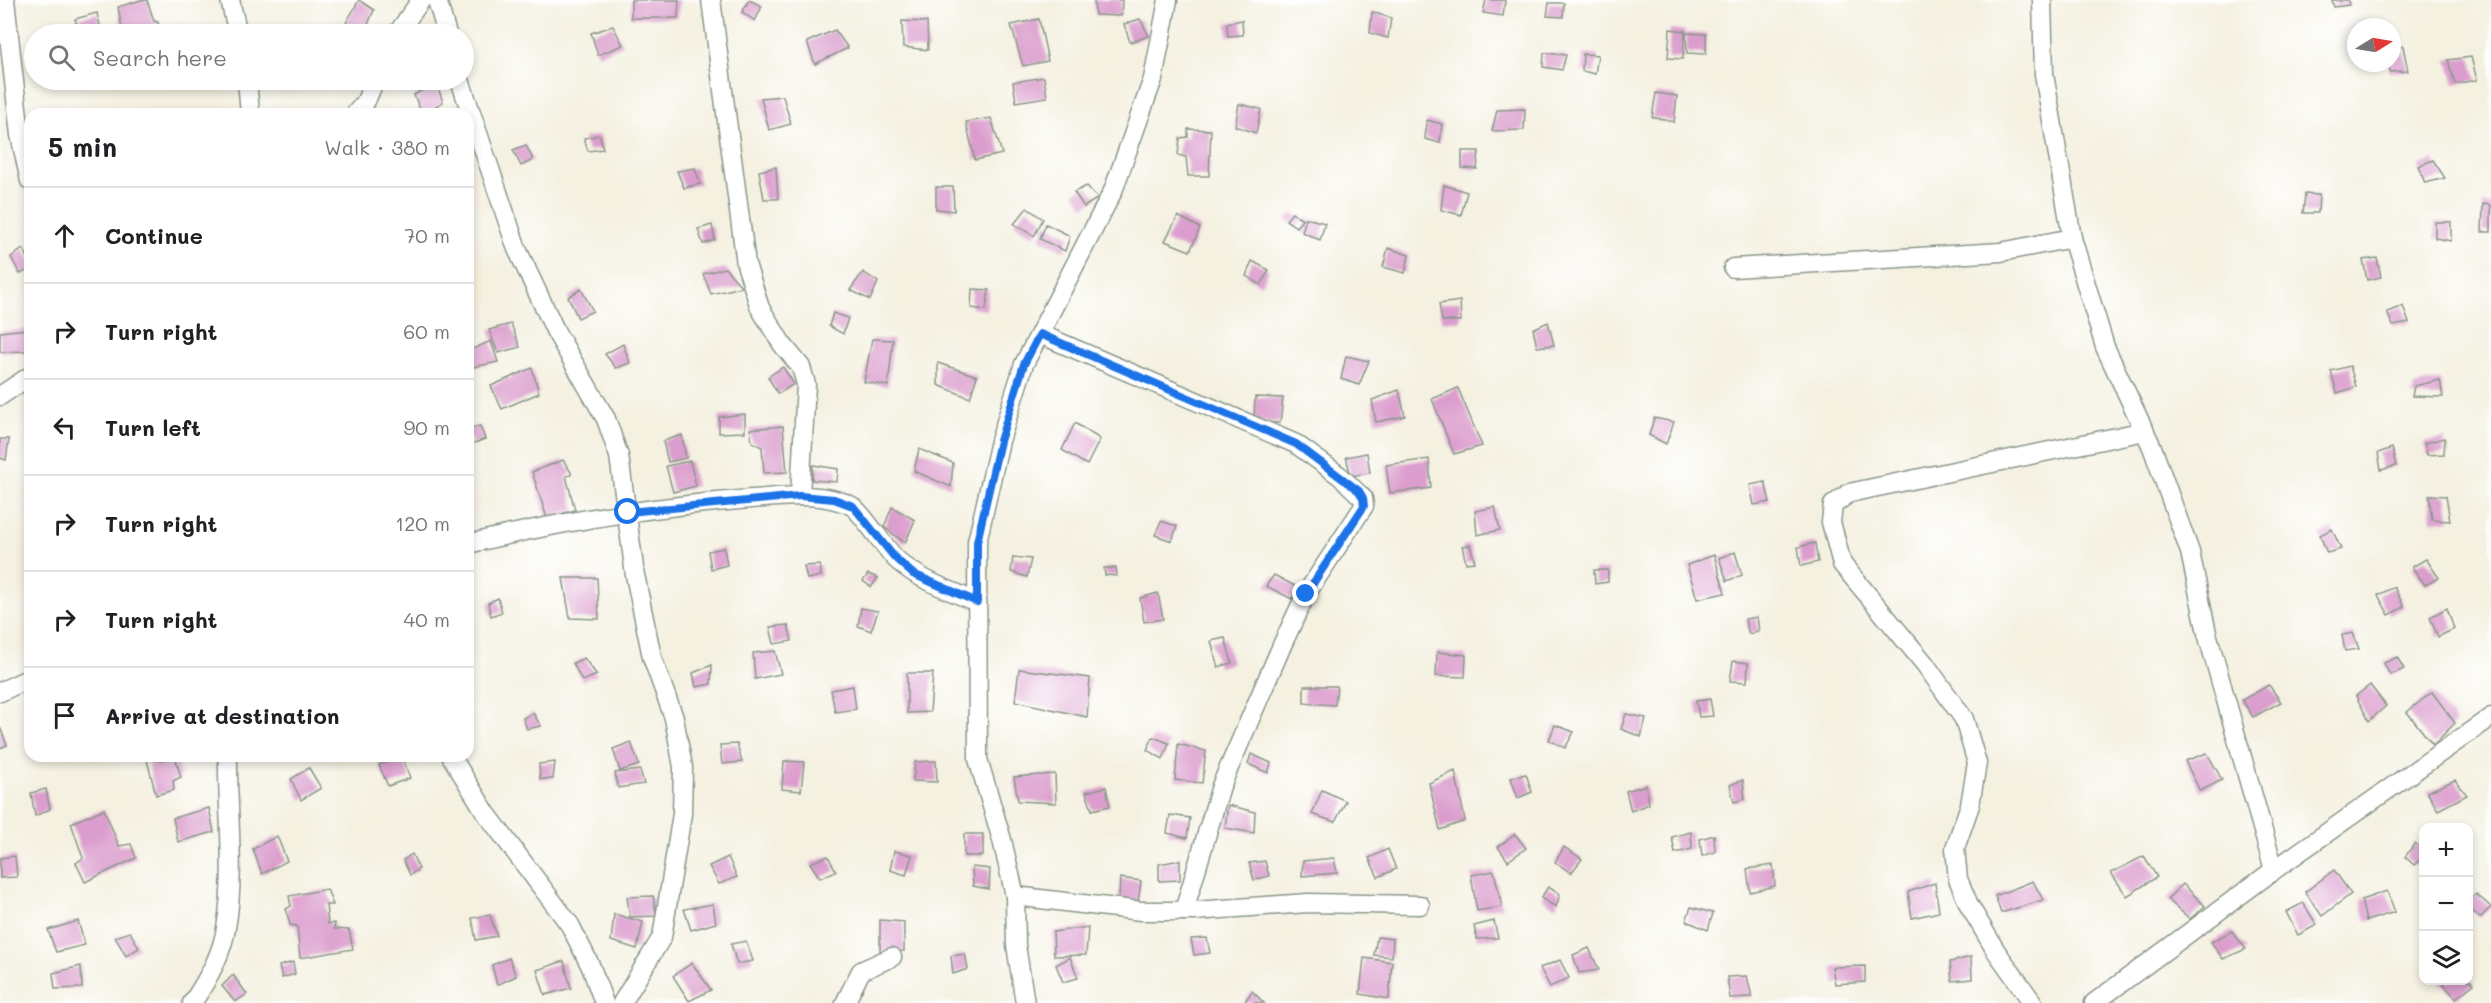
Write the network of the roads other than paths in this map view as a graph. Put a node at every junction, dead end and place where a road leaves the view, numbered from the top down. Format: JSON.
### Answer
{"nodes":[{"id":1,"x":5,"y":0,"type":"edge"},
{"id":2,"x":230,"y":0,"type":"edge"},
{"id":3,"x":421,"y":0,"type":"edge"},
{"id":4,"x":437,"y":0,"type":"edge"},
{"id":5,"x":711,"y":0,"type":"edge"},
{"id":6,"x":1168,"y":0,"type":"edge"},
{"id":7,"x":2042,"y":0,"type":"edge"},
{"id":8,"x":236,"y":24,"type":"edge"},
{"id":9,"x":404,"y":24,"type":"edge"},
{"id":10,"x":444,"y":24,"type":"edge"},
{"id":11,"x":248,"y":90,"type":"edge"},
{"id":12,"x":371,"y":90,"type":"edge"},
{"id":13,"x":463,"y":90,"type":"edge"},
{"id":14,"x":249,"y":108,"type":"edge"},
{"id":15,"x":361,"y":108,"type":"edge"},
{"id":16,"x":469,"y":108,"type":"edge"},
{"id":17,"x":474,"y":122,"type":"edge"},
{"id":18,"x":24,"y":153,"type":"edge"},
{"id":19,"x":2072,"y":238,"type":"junction"},
{"id":20,"x":1733,"y":268,"type":"dead end"},
{"id":21,"x":1040,"y":334,"type":"junction"},
{"id":22,"x":24,"y":380,"type":"edge"},
{"id":23,"x":0,"y":396,"type":"edge"},
{"id":24,"x":2145,"y":431,"type":"junction"},
{"id":25,"x":800,"y":496,"type":"junction"},
{"id":26,"x":628,"y":512,"type":"junction"},
{"id":27,"x":474,"y":543,"type":"edge"},
{"id":28,"x":977,"y":602,"type":"junction"},
{"id":29,"x":24,"y":681,"type":"edge"},
{"id":30,"x":0,"y":692,"type":"edge"},
{"id":31,"x":2491,"y":717,"type":"edge"},
{"id":32,"x":228,"y":762,"type":"edge"},
{"id":33,"x":455,"y":762,"type":"edge"},
{"id":34,"x":2274,"y":870,"type":"junction"},
{"id":35,"x":1015,"y":896,"type":"junction"},
{"id":36,"x":1420,"y":905,"type":"dead end"},
{"id":37,"x":1184,"y":911,"type":"junction"},
{"id":38,"x":892,"y":957,"type":"dead end"},
{"id":39,"x":192,"y":1003,"type":"edge"},
{"id":40,"x":604,"y":1003,"type":"edge"},
{"id":41,"x":622,"y":1003,"type":"edge"},
{"id":42,"x":845,"y":1003,"type":"edge"},
{"id":43,"x":1025,"y":1003,"type":"edge"},
{"id":44,"x":2033,"y":1003,"type":"edge"},
{"id":45,"x":2094,"y":1003,"type":"edge"}],
"edges":[{"from":1,"to":18,"type":"street"},
{"from":2,"to":8,"type":"street"},
{"from":3,"to":9,"type":"street"},
{"from":4,"to":10,"type":"street"},
{"from":5,"to":25,"type":"street"},
{"from":6,"to":21,"type":"street"},
{"from":7,"to":19,"type":"street"},
{"from":11,"to":14,"type":"street"},
{"from":12,"to":15,"type":"street"},
{"from":13,"to":16,"type":"street"},
{"from":17,"to":26,"type":"street"},
{"from":19,"to":20,"type":"street"},
{"from":19,"to":24,"type":"street"},
{"from":21,"to":28,"type":"street"},
{"from":21,"to":37,"type":"street"},
{"from":22,"to":23,"type":"street"},
{"from":24,"to":34,"type":"street"},
{"from":24,"to":44,"type":"street"},
{"from":25,"to":26,"type":"street"},
{"from":25,"to":28,"type":"street"},
{"from":26,"to":27,"type":"street"},
{"from":26,"to":41,"type":"street"},
{"from":28,"to":35,"type":"street"},
{"from":29,"to":30,"type":"street"},
{"from":31,"to":34,"type":"street"},
{"from":32,"to":39,"type":"street"},
{"from":33,"to":40,"type":"street"},
{"from":34,"to":45,"type":"street"},
{"from":35,"to":37,"type":"street"},
{"from":35,"to":43,"type":"street"},
{"from":36,"to":37,"type":"street"},
{"from":38,"to":42,"type":"street"}]}
